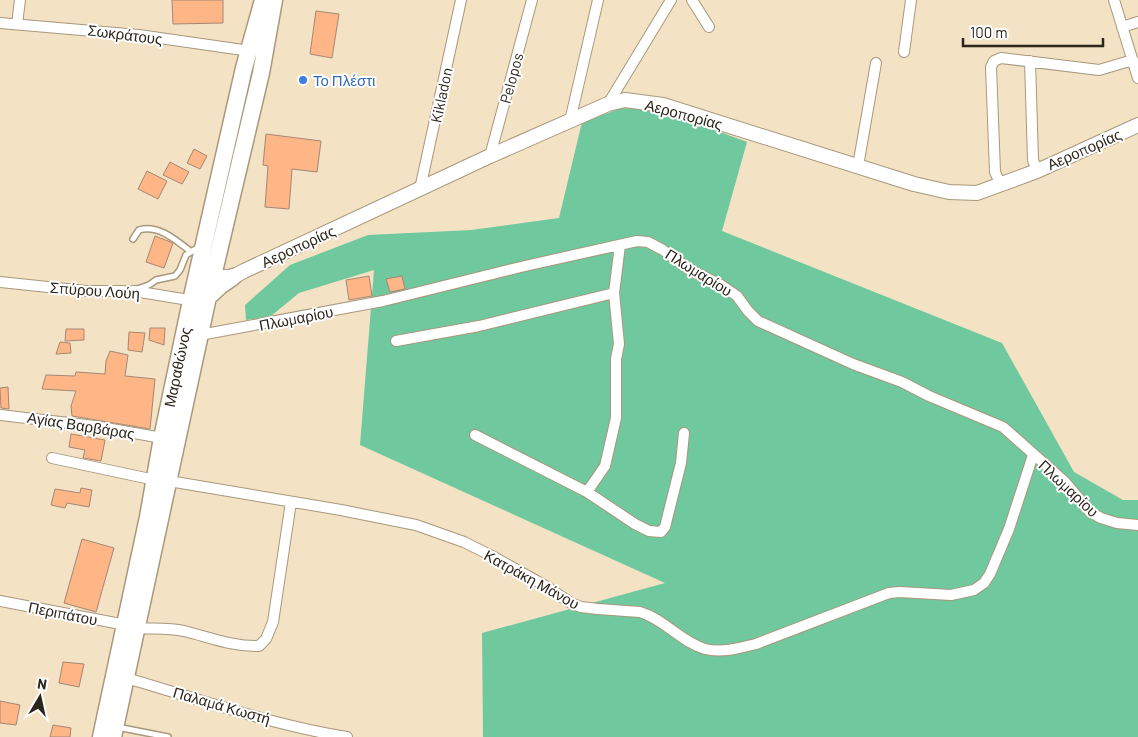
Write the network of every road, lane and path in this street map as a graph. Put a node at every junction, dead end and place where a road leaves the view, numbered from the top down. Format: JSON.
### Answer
{"nodes":[{"id":1,"x":20,"y":0,"type":"edge"},
{"id":2,"x":263,"y":0,"type":"edge"},
{"id":3,"x":274,"y":0,"type":"edge"},
{"id":4,"x":461,"y":0,"type":"edge"},
{"id":5,"x":532,"y":0,"type":"edge"},
{"id":6,"x":598,"y":0,"type":"edge"},
{"id":7,"x":671,"y":0,"type":"edge"},
{"id":8,"x":692,"y":0,"type":"edge"},
{"id":9,"x":911,"y":0,"type":"edge"},
{"id":10,"x":1114,"y":0,"type":"edge"},
{"id":11,"x":1138,"y":22,"type":"edge"},
{"id":12,"x":0,"y":23,"type":"edge"},
{"id":13,"x":17,"y":24,"type":"junction"},
{"id":14,"x":710,"y":27,"type":"dead end"},
{"id":15,"x":1122,"y":27,"type":"junction"},
{"id":16,"x":250,"y":51,"type":"junction"},
{"id":17,"x":904,"y":52,"type":"dead end"},
{"id":18,"x":1133,"y":60,"type":"junction"},
{"id":19,"x":1030,"y":61,"type":"junction"},
{"id":20,"x":876,"y":63,"type":"dead end"},
{"id":21,"x":1138,"y":78,"type":"edge"},
{"id":22,"x":608,"y":104,"type":"junction"},
{"id":23,"x":570,"y":121,"type":"junction"},
{"id":24,"x":1138,"y":125,"type":"edge"},
{"id":25,"x":490,"y":156,"type":"junction"},
{"id":26,"x":858,"y":166,"type":"junction"},
{"id":27,"x":1037,"y":171,"type":"junction"},
{"id":28,"x":1001,"y":185,"type":"junction"},
{"id":29,"x":420,"y":189,"type":"junction"},
{"id":30,"x":133,"y":239,"type":"dead end"},
{"id":31,"x":620,"y":245,"type":"junction"},
{"id":32,"x":203,"y":262,"type":"junction"},
{"id":33,"x":239,"y":274,"type":"junction"},
{"id":34,"x":0,"y":282,"type":"edge"},
{"id":35,"x":134,"y":291,"type":"junction"},
{"id":36,"x":614,"y":293,"type":"junction"},
{"id":37,"x":202,"y":300,"type":"junction"},
{"id":38,"x":200,"y":334,"type":"junction"},
{"id":39,"x":396,"y":341,"type":"dead end"},
{"id":40,"x":0,"y":415,"type":"edge"},
{"id":41,"x":684,"y":432,"type":"dead end"},
{"id":42,"x":475,"y":435,"type":"dead end"},
{"id":43,"x":162,"y":438,"type":"junction"},
{"id":44,"x":1033,"y":455,"type":"junction"},
{"id":45,"x":52,"y":458,"type":"dead end"},
{"id":46,"x":162,"y":480,"type":"junction"},
{"id":47,"x":587,"y":492,"type":"junction"},
{"id":48,"x":290,"y":502,"type":"junction"},
{"id":49,"x":1138,"y":525,"type":"edge"},
{"id":50,"x":0,"y":601,"type":"edge"},
{"id":51,"x":132,"y":626,"type":"junction"},
{"id":52,"x":126,"y":678,"type":"junction"},
{"id":53,"x":114,"y":732,"type":"edge"},
{"id":54,"x":101,"y":737,"type":"edge"},
{"id":55,"x":168,"y":737,"type":"edge"},
{"id":56,"x":347,"y":737,"type":"edge"}],
"edges":[{"from":1,"to":13,"type":"street"},
{"from":2,"to":16,"type":"main road","name":"Μαραθώνος"},
{"from":3,"to":32,"type":"main road","name":"Μαραθώνος"},
{"from":4,"to":29,"type":"street","name":"Kikladon"},
{"from":5,"to":25,"type":"street","name":"Pelopos"},
{"from":6,"to":23,"type":"street"},
{"from":7,"to":22,"type":"street"},
{"from":8,"to":14,"type":"street"},
{"from":9,"to":17,"type":"street"},
{"from":10,"to":15,"type":"street"},
{"from":11,"to":15,"type":"street"},
{"from":12,"to":13,"type":"street","name":"Σωκράτους"},
{"from":13,"to":16,"type":"street","name":"Σωκράτους"},
{"from":15,"to":18,"type":"street"},
{"from":16,"to":32,"type":"main road","name":"Μαραθώνος"},
{"from":18,"to":19,"type":"street"},
{"from":18,"to":21,"type":"street"},
{"from":19,"to":27,"type":"street"},
{"from":19,"to":28,"type":"street"},
{"from":20,"to":26,"type":"street"},
{"from":22,"to":23,"type":"street","name":"Αεροπορίας"},
{"from":22,"to":26,"type":"street","name":"Αεροπορίας"},
{"from":23,"to":25,"type":"street","name":"Αεροπορίας"},
{"from":24,"to":27,"type":"street","name":"Αεροπορίας"},
{"from":25,"to":29,"type":"street","name":"Αεροπορίας"},
{"from":26,"to":28,"type":"street","name":"Αεροπορίας"},
{"from":27,"to":28,"type":"street","name":"Αεροπορίας"},
{"from":29,"to":33,"type":"street","name":"Αεροπορίας"},
{"from":30,"to":32,"type":"lane"},
{"from":31,"to":36,"type":"street"},
{"from":31,"to":38,"type":"street","name":"Πλωμαρίου"},
{"from":31,"to":44,"type":"street","name":"Πλωμαρίου"},
{"from":32,"to":33,"type":"street","name":"Αεροπορίας"},
{"from":32,"to":35,"type":"lane"},
{"from":32,"to":37,"type":"main road","name":"Μαραθώνος"},
{"from":33,"to":37,"type":"main road"},
{"from":34,"to":35,"type":"street","name":"Σπύρου Λούη"},
{"from":35,"to":37,"type":"street","name":"Σπύρου Λούη"},
{"from":36,"to":39,"type":"street"},
{"from":36,"to":47,"type":"street"},
{"from":37,"to":38,"type":"main road","name":"Μαραθώνος"},
{"from":37,"to":43,"type":"main road","name":"Μαραθώνος"},
{"from":38,"to":46,"type":"main road","name":"Μαραθώνος"},
{"from":40,"to":43,"type":"street","name":"Αγίας Βαρβάρας"},
{"from":41,"to":47,"type":"street"},
{"from":42,"to":47,"type":"street"},
{"from":43,"to":46,"type":"main road","name":"Μαραθώνος"},
{"from":44,"to":48,"type":"street","name":"Κατράκη Μάνου"},
{"from":44,"to":49,"type":"street","name":"Πλωμαρίου"},
{"from":45,"to":46,"type":"street","name":"Κατράκη Μάνου"},
{"from":46,"to":48,"type":"street","name":"Κατράκη Μάνου"},
{"from":46,"to":51,"type":"main road","name":"Μαραθώνος"},
{"from":48,"to":51,"type":"street","name":"Περιπάτου"},
{"from":50,"to":51,"type":"street","name":"Περιπάτου"},
{"from":51,"to":52,"type":"main road","name":"Μαραθώνος"},
{"from":51,"to":54,"type":"main road","name":"Μαραθώνος"},
{"from":52,"to":53,"type":"main road","name":"Μαραθώνος"},
{"from":52,"to":56,"type":"street","name":"Παλαμά Κωστή"},
{"from":53,"to":55,"type":"lane"}]}
